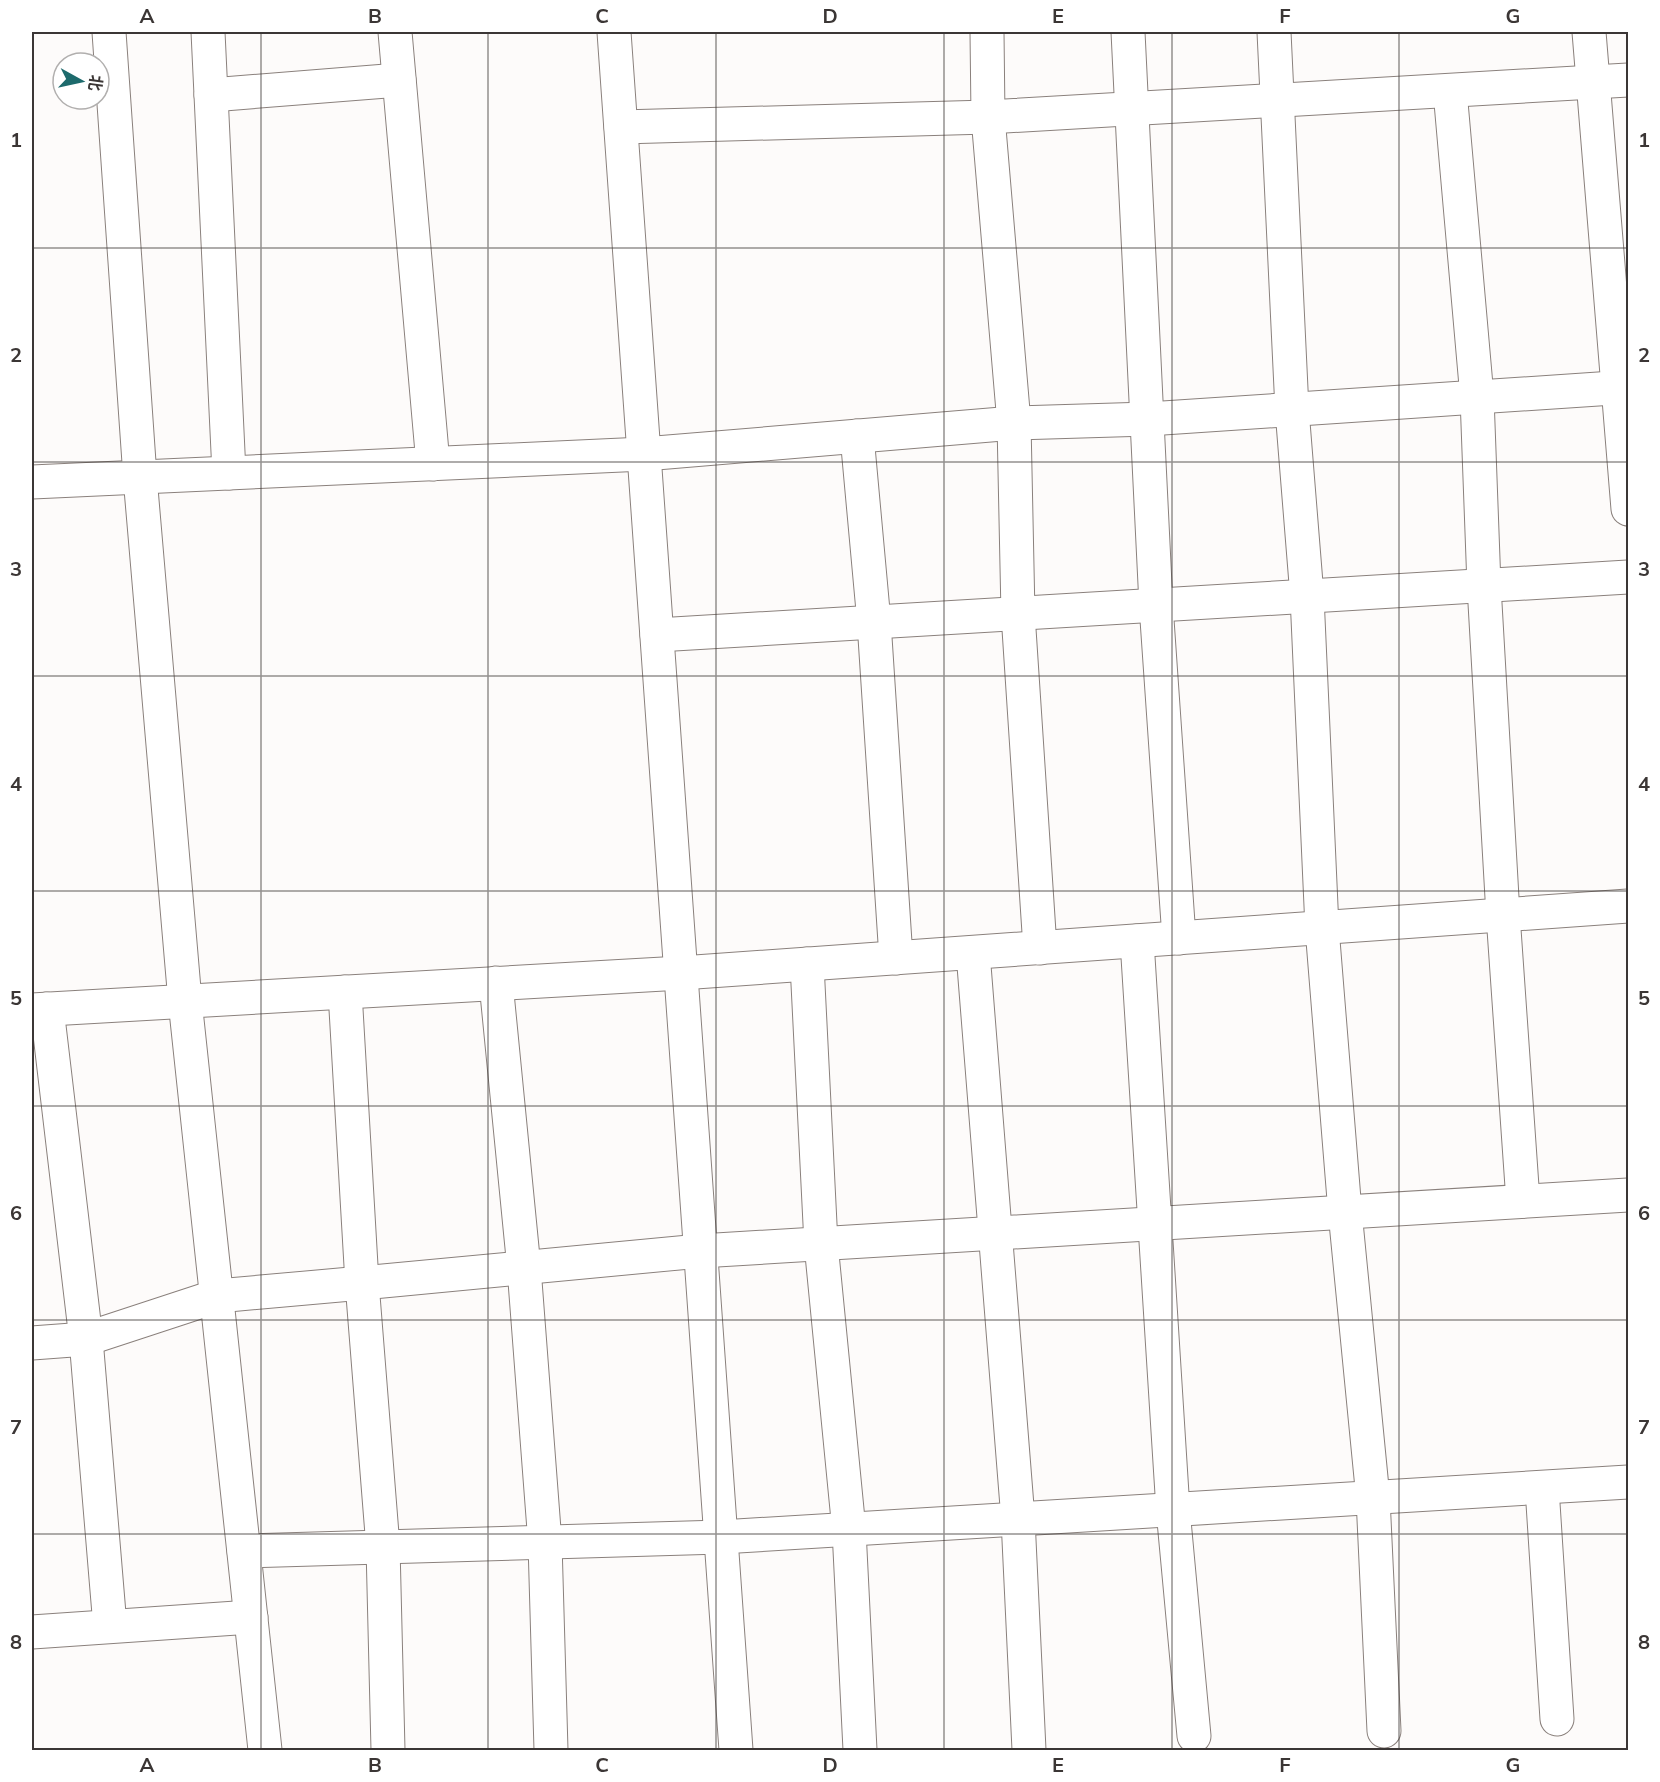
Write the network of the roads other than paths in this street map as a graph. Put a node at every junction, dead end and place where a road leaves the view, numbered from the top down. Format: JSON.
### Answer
{"nodes":[{"id":1,"x":110,"y":32,"type":"edge"},
{"id":2,"x":208,"y":32,"type":"edge"},
{"id":3,"x":395,"y":32,"type":"edge"},
{"id":4,"x":614,"y":32,"type":"edge"},
{"id":5,"x":987,"y":32,"type":"edge"},
{"id":6,"x":1128,"y":32,"type":"edge"},
{"id":7,"x":1274,"y":32,"type":"edge"},
{"id":8,"x":1589,"y":32,"type":"edge"},
{"id":9,"x":399,"y":80,"type":"junction"},
{"id":10,"x":1629,"y":80,"type":"edge"},
{"id":11,"x":1592,"y":83,"type":"junction"},
{"id":12,"x":1450,"y":91,"type":"junction"},
{"id":13,"x":211,"y":95,"type":"junction"},
{"id":14,"x":1276,"y":102,"type":"junction"},
{"id":15,"x":1131,"y":110,"type":"junction"},
{"id":16,"x":988,"y":117,"type":"junction"},
{"id":17,"x":621,"y":127,"type":"junction"},
{"id":18,"x":1624,"y":387,"type":"edge"},
{"id":19,"x":1477,"y":397,"type":"junction"},
{"id":20,"x":1292,"y":410,"type":"junction"},
{"id":21,"x":1148,"y":419,"type":"junction"},
{"id":22,"x":1014,"y":423,"type":"junction"},
{"id":23,"x":857,"y":436,"type":"junction"},
{"id":24,"x":644,"y":454,"type":"junction"},
{"id":25,"x":433,"y":464,"type":"junction"},
{"id":26,"x":229,"y":473,"type":"junction"},
{"id":27,"x":141,"y":477,"type":"junction"},
{"id":28,"x":32,"y":482,"type":"edge"},
{"id":29,"x":1629,"y":509,"type":"edge"},
{"id":30,"x":1629,"y":577,"type":"edge"},
{"id":31,"x":1484,"y":586,"type":"junction"},
{"id":32,"x":1307,"y":597,"type":"junction"},
{"id":33,"x":1156,"y":605,"type":"junction"},
{"id":34,"x":1018,"y":614,"type":"junction"},
{"id":35,"x":874,"y":622,"type":"junction"},
{"id":36,"x":657,"y":635,"type":"junction"},
{"id":37,"x":1629,"y":906,"type":"edge"},
{"id":38,"x":1503,"y":915,"type":"junction"},
{"id":39,"x":1322,"y":928,"type":"junction"},
{"id":40,"x":1179,"y":938,"type":"junction"},
{"id":41,"x":1137,"y":941,"type":"junction"},
{"id":42,"x":1040,"y":948,"type":"junction"},
{"id":43,"x":973,"y":952,"type":"junction"},
{"id":44,"x":896,"y":958,"type":"junction"},
{"id":45,"x":807,"y":964,"type":"junction"},
{"id":46,"x":681,"y":973,"type":"junction"},
{"id":47,"x":496,"y":983,"type":"junction"},
{"id":48,"x":345,"y":992,"type":"junction"},
{"id":49,"x":185,"y":1001,"type":"junction"},
{"id":50,"x":39,"y":1010,"type":"edge"},
{"id":51,"x":1629,"y":1195,"type":"edge"},
{"id":52,"x":1523,"y":1201,"type":"junction"},
{"id":53,"x":1345,"y":1212,"type":"junction"},
{"id":54,"x":1154,"y":1224,"type":"junction"},
{"id":55,"x":994,"y":1234,"type":"junction"},
{"id":56,"x":821,"y":1244,"type":"junction"},
{"id":57,"x":700,"y":1251,"type":"junction"},
{"id":58,"x":524,"y":1268,"type":"junction"},
{"id":59,"x":362,"y":1283,"type":"junction"},
{"id":60,"x":217,"y":1296,"type":"junction"},
{"id":61,"x":86,"y":1340,"type":"junction"},
{"id":62,"x":32,"y":1343,"type":"edge"},
{"id":63,"x":1629,"y":1482,"type":"edge"},
{"id":64,"x":1542,"y":1488,"type":"junction"},
{"id":65,"x":1373,"y":1498,"type":"junction"},
{"id":66,"x":1173,"y":1510,"type":"junction"},
{"id":67,"x":1018,"y":1519,"type":"junction"},
{"id":68,"x":849,"y":1530,"type":"junction"},
{"id":69,"x":721,"y":1537,"type":"junction"},
{"id":70,"x":545,"y":1543,"type":"junction"},
{"id":71,"x":383,"y":1547,"type":"junction"},
{"id":72,"x":244,"y":1551,"type":"junction"},
{"id":73,"x":251,"y":1617,"type":"junction"},
{"id":74,"x":110,"y":1626,"type":"junction"},
{"id":75,"x":32,"y":1632,"type":"edge"},
{"id":76,"x":1557,"y":1719,"type":"dead end"},
{"id":77,"x":1384,"y":1731,"type":"dead end"},
{"id":78,"x":1194,"y":1736,"type":"dead end"},
{"id":79,"x":265,"y":1750,"type":"edge"},
{"id":80,"x":388,"y":1750,"type":"edge"},
{"id":81,"x":551,"y":1750,"type":"edge"},
{"id":82,"x":736,"y":1750,"type":"edge"},
{"id":83,"x":860,"y":1750,"type":"edge"},
{"id":84,"x":1029,"y":1750,"type":"edge"}],
"edges":[{"from":1,"to":27,"type":"street"},
{"from":2,"to":13,"type":"street"},
{"from":3,"to":9,"type":"street"},
{"from":4,"to":17,"type":"street"},
{"from":5,"to":16,"type":"street"},
{"from":6,"to":15,"type":"street"},
{"from":7,"to":14,"type":"street"},
{"from":8,"to":11,"type":"street"},
{"from":9,"to":13,"type":"street"},
{"from":9,"to":25,"type":"street"},
{"from":10,"to":11,"type":"street"},
{"from":11,"to":12,"type":"street"},
{"from":11,"to":18,"type":"street"},
{"from":12,"to":14,"type":"street"},
{"from":12,"to":19,"type":"street"},
{"from":13,"to":26,"type":"street"},
{"from":14,"to":15,"type":"street"},
{"from":14,"to":20,"type":"street"},
{"from":15,"to":16,"type":"street"},
{"from":15,"to":21,"type":"street"},
{"from":16,"to":17,"type":"street"},
{"from":16,"to":22,"type":"street"},
{"from":17,"to":24,"type":"street"},
{"from":18,"to":19,"type":"street"},
{"from":18,"to":29,"type":"street"},
{"from":19,"to":20,"type":"street"},
{"from":19,"to":31,"type":"street"},
{"from":20,"to":21,"type":"street"},
{"from":20,"to":32,"type":"street"},
{"from":21,"to":22,"type":"street"},
{"from":21,"to":33,"type":"street"},
{"from":22,"to":23,"type":"street"},
{"from":22,"to":34,"type":"street"},
{"from":23,"to":24,"type":"street"},
{"from":23,"to":35,"type":"street"},
{"from":24,"to":25,"type":"street"},
{"from":24,"to":36,"type":"street"},
{"from":25,"to":26,"type":"street"},
{"from":26,"to":27,"type":"street"},
{"from":27,"to":28,"type":"street"},
{"from":27,"to":49,"type":"street"},
{"from":30,"to":31,"type":"street"},
{"from":31,"to":32,"type":"street"},
{"from":31,"to":38,"type":"street"},
{"from":32,"to":33,"type":"street"},
{"from":32,"to":39,"type":"street"},
{"from":33,"to":34,"type":"street"},
{"from":33,"to":40,"type":"street"},
{"from":34,"to":35,"type":"street"},
{"from":34,"to":42,"type":"street"},
{"from":35,"to":36,"type":"street"},
{"from":35,"to":44,"type":"street"},
{"from":36,"to":46,"type":"street"},
{"from":37,"to":38,"type":"street"},
{"from":38,"to":39,"type":"street"},
{"from":38,"to":52,"type":"street"},
{"from":39,"to":40,"type":"street"},
{"from":39,"to":53,"type":"street"},
{"from":40,"to":41,"type":"street"},
{"from":41,"to":42,"type":"street"},
{"from":41,"to":54,"type":"street"},
{"from":42,"to":43,"type":"street"},
{"from":43,"to":44,"type":"street"},
{"from":43,"to":55,"type":"street"},
{"from":44,"to":45,"type":"street"},
{"from":45,"to":46,"type":"street"},
{"from":45,"to":56,"type":"street"},
{"from":46,"to":47,"type":"street"},
{"from":46,"to":57,"type":"street"},
{"from":47,"to":48,"type":"street"},
{"from":47,"to":58,"type":"street"},
{"from":48,"to":49,"type":"street"},
{"from":48,"to":59,"type":"street"},
{"from":49,"to":50,"type":"street"},
{"from":49,"to":60,"type":"street"},
{"from":50,"to":61,"type":"street"},
{"from":51,"to":52,"type":"street"},
{"from":52,"to":53,"type":"street"},
{"from":53,"to":54,"type":"street"},
{"from":53,"to":65,"type":"street"},
{"from":54,"to":55,"type":"street"},
{"from":54,"to":66,"type":"street"},
{"from":55,"to":56,"type":"street"},
{"from":55,"to":67,"type":"street"},
{"from":56,"to":57,"type":"street"},
{"from":56,"to":68,"type":"street"},
{"from":57,"to":58,"type":"street"},
{"from":57,"to":69,"type":"street"},
{"from":58,"to":59,"type":"street"},
{"from":58,"to":70,"type":"street"},
{"from":59,"to":60,"type":"street"},
{"from":59,"to":71,"type":"street"},
{"from":60,"to":61,"type":"street"},
{"from":60,"to":72,"type":"street"},
{"from":61,"to":62,"type":"street"},
{"from":61,"to":74,"type":"street"},
{"from":63,"to":64,"type":"street"},
{"from":64,"to":65,"type":"street"},
{"from":64,"to":76,"type":"street"},
{"from":65,"to":66,"type":"street"},
{"from":65,"to":77,"type":"street"},
{"from":66,"to":67,"type":"street"},
{"from":66,"to":78,"type":"street"},
{"from":67,"to":68,"type":"street"},
{"from":67,"to":84,"type":"street"},
{"from":68,"to":69,"type":"street"},
{"from":68,"to":83,"type":"street"},
{"from":69,"to":70,"type":"street"},
{"from":69,"to":82,"type":"street"},
{"from":70,"to":71,"type":"street"},
{"from":70,"to":81,"type":"street"},
{"from":71,"to":72,"type":"street"},
{"from":71,"to":80,"type":"street"},
{"from":72,"to":73,"type":"street"},
{"from":73,"to":74,"type":"street"},
{"from":73,"to":79,"type":"street"},
{"from":74,"to":75,"type":"street"}]}
